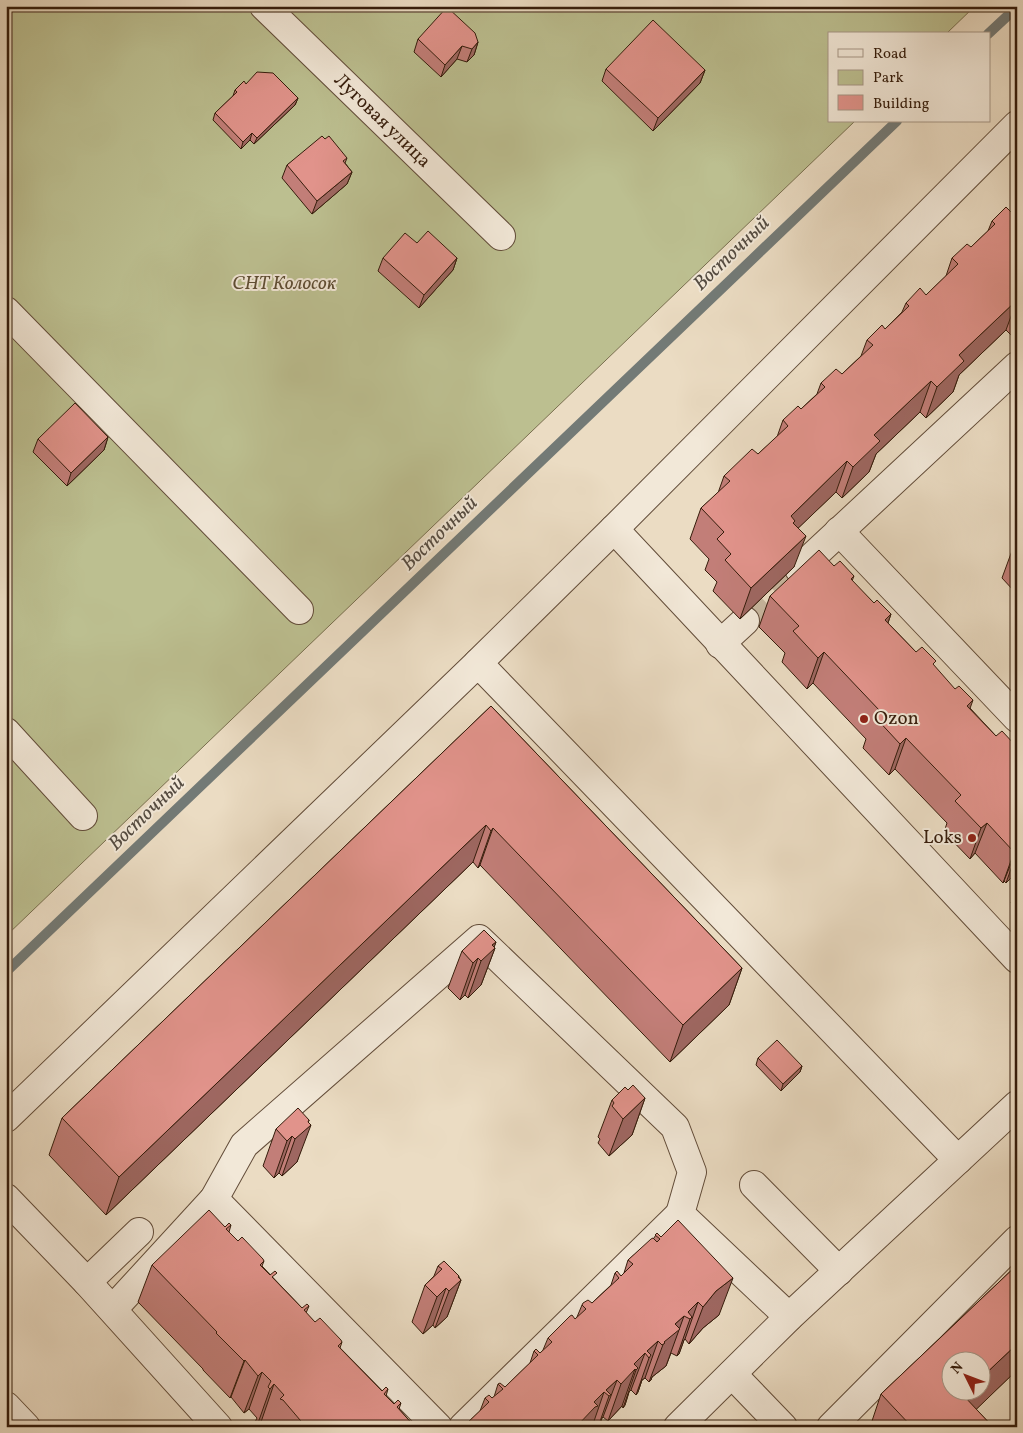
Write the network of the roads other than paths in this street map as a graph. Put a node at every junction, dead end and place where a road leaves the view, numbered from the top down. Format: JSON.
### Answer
{"nodes":[{"id":1,"x":264,"y":6,"type":"edge"},
{"id":2,"x":1017,"y":125,"type":"edge"},
{"id":3,"x":501,"y":236,"type":"dead end"},
{"id":4,"x":6,"y":311,"type":"edge"},
{"id":5,"x":1017,"y":366,"type":"edge"},
{"id":6,"x":614,"y":529,"type":"junction"},
{"id":7,"x":840,"y":531,"type":"junction"},
{"id":8,"x":799,"y":570,"type":"tunnel mouth"},
{"id":9,"x":299,"y":610,"type":"dead end"},
{"id":10,"x":745,"y":621,"type":"tunnel mouth"},
{"id":11,"x":720,"y":644,"type":"junction"},
{"id":12,"x":478,"y":663,"type":"junction"},
{"id":13,"x":1017,"y":718,"type":"edge"},
{"id":14,"x":6,"y":732,"type":"edge"},
{"id":15,"x":83,"y":816,"type":"dead end"},
{"id":16,"x":1017,"y":959,"type":"edge"},
{"id":17,"x":1017,"y":1105,"type":"edge"},
{"id":18,"x":6,"y":1118,"type":"edge"},
{"id":19,"x":958,"y":1160,"type":"junction"},
{"id":20,"x":754,"y":1185,"type":"dead end"},
{"id":21,"x":6,"y":1198,"type":"edge"},
{"id":22,"x":214,"y":1199,"type":"junction"},
{"id":23,"x":680,"y":1214,"type":"junction"},
{"id":24,"x":139,"y":1232,"type":"dead end"},
{"id":25,"x":1017,"y":1240,"type":"edge"},
{"id":26,"x":838,"y":1271,"type":"junction"},
{"id":27,"x":88,"y":1282,"type":"junction"},
{"id":28,"x":113,"y":1310,"type":"junction"},
{"id":29,"x":789,"y":1317,"type":"junction"},
{"id":30,"x":732,"y":1374,"type":"junction"},
{"id":31,"x":6,"y":1406,"type":"edge"},
{"id":32,"x":26,"y":1427,"type":"edge"},
{"id":33,"x":218,"y":1427,"type":"edge"},
{"id":34,"x":438,"y":1427,"type":"edge"},
{"id":35,"x":463,"y":1427,"type":"edge"},
{"id":36,"x":678,"y":1427,"type":"edge"},
{"id":37,"x":783,"y":1427,"type":"edge"},
{"id":38,"x":831,"y":1427,"type":"edge"}],
"edges":[{"from":1,"to":3,"type":"street","name":"Луговая улица"},
{"from":2,"to":6,"type":"street"},
{"from":4,"to":9,"type":"street"},
{"from":5,"to":7,"type":"street"},
{"from":6,"to":11,"type":"street"},
{"from":6,"to":12,"type":"street"},
{"from":7,"to":8,"type":"street"},
{"from":7,"to":13,"type":"street"},
{"from":10,"to":11,"type":"street"},
{"from":11,"to":16,"type":"street"},
{"from":12,"to":18,"type":"street"},
{"from":12,"to":19,"type":"street"},
{"from":14,"to":15,"type":"street"},
{"from":17,"to":19,"type":"street"},
{"from":19,"to":26,"type":"street"},
{"from":20,"to":26,"type":"street"},
{"from":21,"to":27,"type":"street"},
{"from":22,"to":23,"type":"street"},
{"from":22,"to":28,"type":"street"},
{"from":22,"to":34,"type":"street"},
{"from":23,"to":29,"type":"street"},
{"from":23,"to":35,"type":"street"},
{"from":24,"to":27,"type":"street"},
{"from":25,"to":38,"type":"street"},
{"from":26,"to":29,"type":"street"},
{"from":27,"to":28,"type":"street"},
{"from":28,"to":33,"type":"street"},
{"from":29,"to":30,"type":"street"},
{"from":30,"to":36,"type":"street"},
{"from":30,"to":37,"type":"street"},
{"from":31,"to":32,"type":"street"}]}
